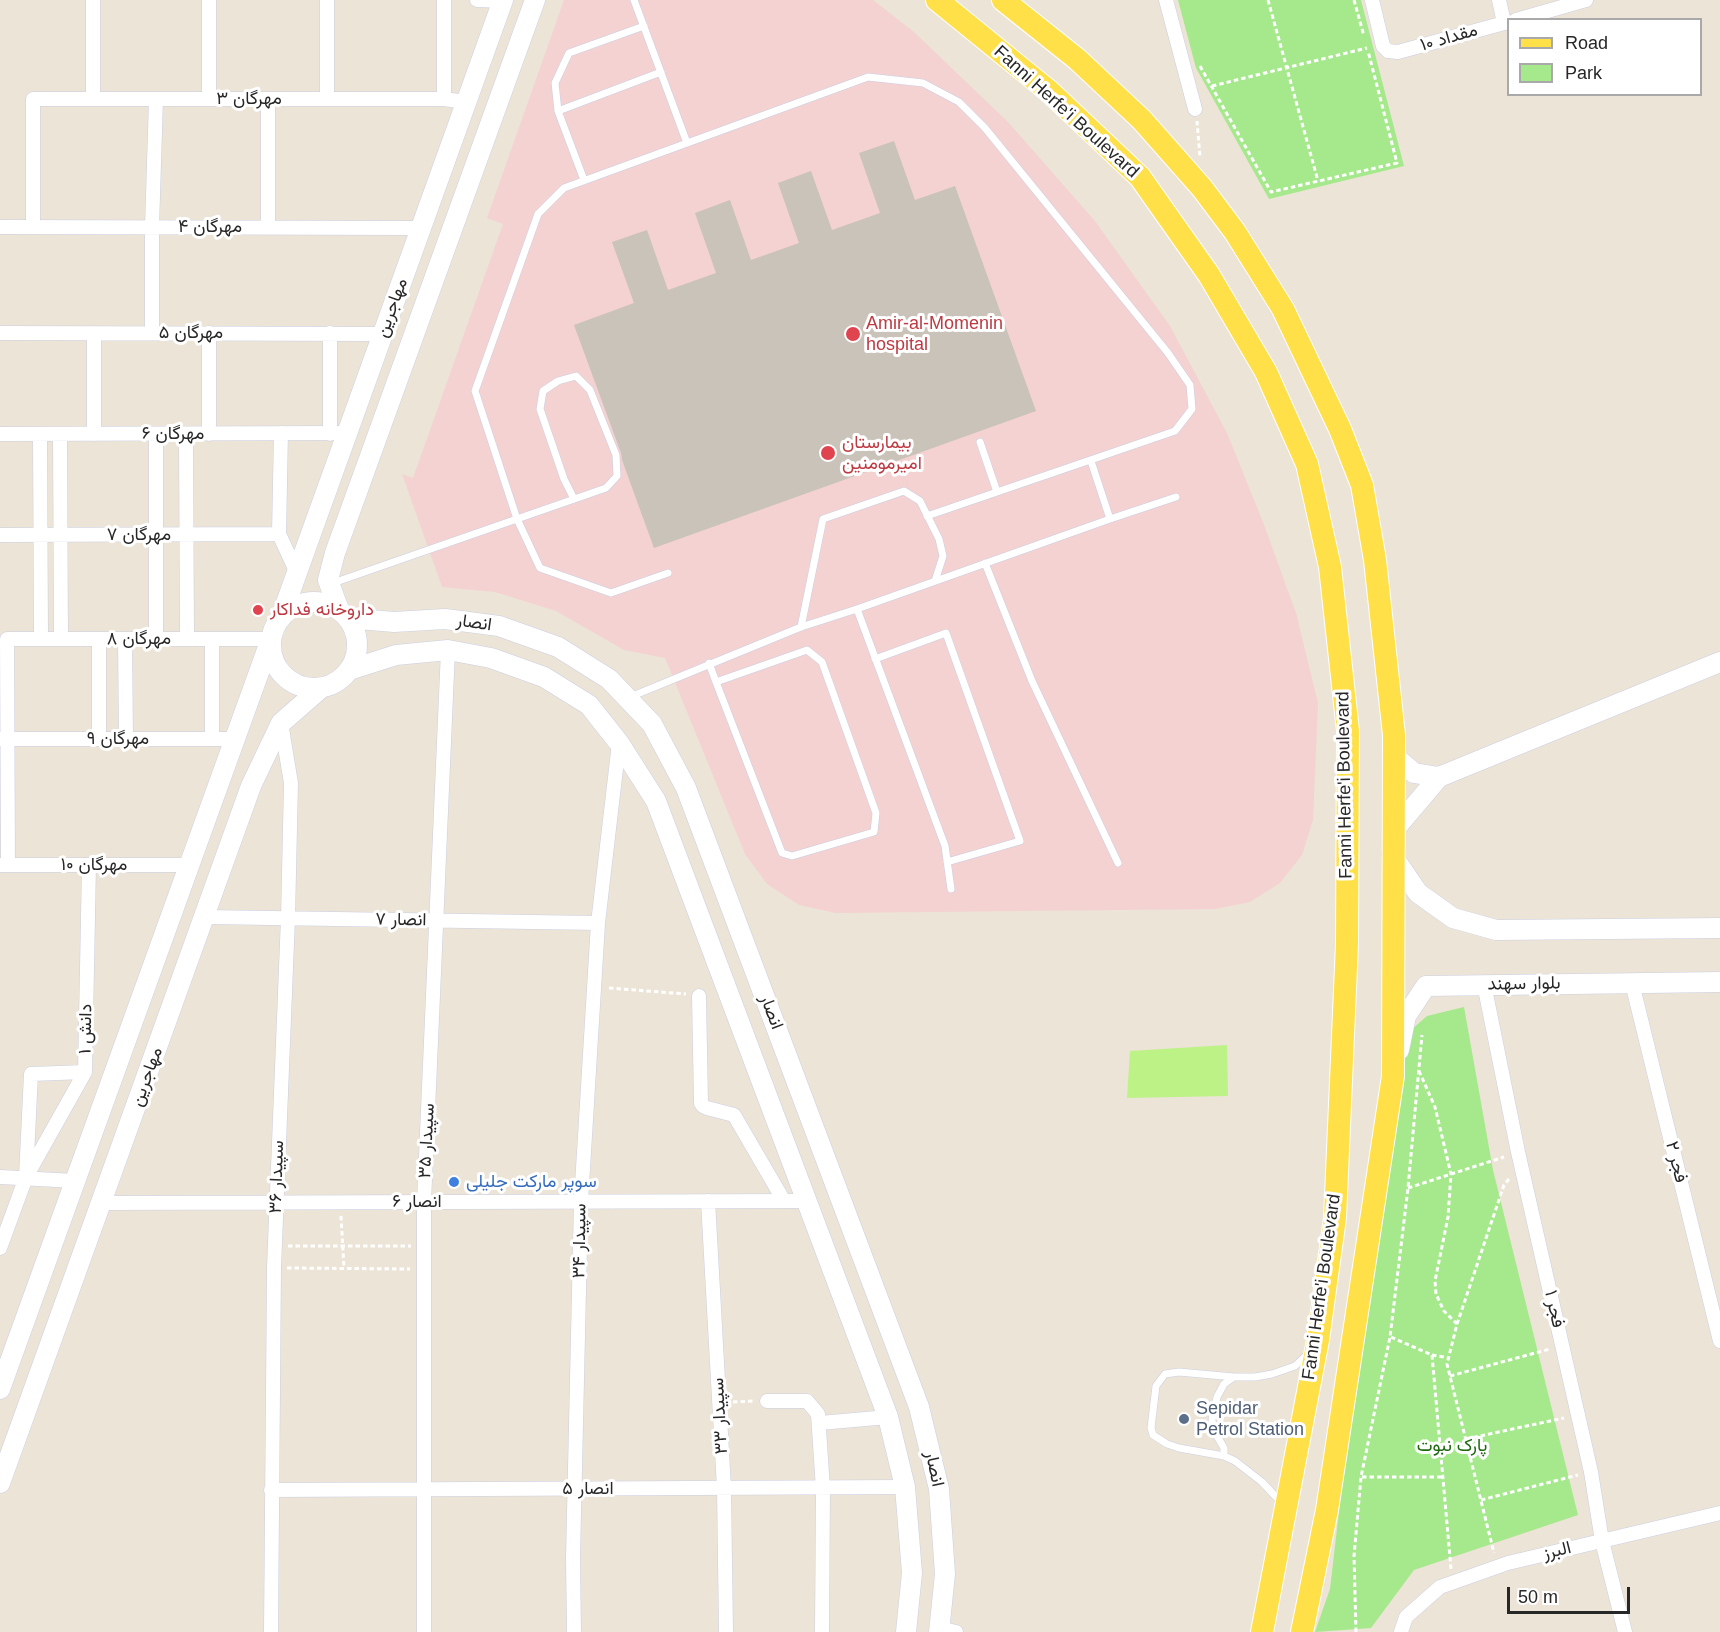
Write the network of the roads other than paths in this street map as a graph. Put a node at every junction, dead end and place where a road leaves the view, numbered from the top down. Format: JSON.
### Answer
{"nodes":[{"id":1,"x":93,"y":0,"type":"edge"},
{"id":2,"x":209,"y":0,"type":"edge"},
{"id":3,"x":327,"y":0,"type":"edge"},
{"id":4,"x":444,"y":0,"type":"edge"},
{"id":5,"x":477,"y":0,"type":"edge"},
{"id":6,"x":503,"y":0,"type":"edge"},
{"id":7,"x":535,"y":0,"type":"edge"},
{"id":8,"x":634,"y":0,"type":"edge"},
{"id":9,"x":937,"y":0,"type":"edge"},
{"id":10,"x":1003,"y":0,"type":"edge"},
{"id":11,"x":1166,"y":0,"type":"edge"},
{"id":12,"x":1372,"y":0,"type":"edge"},
{"id":13,"x":1498,"y":0,"type":"edge"},
{"id":14,"x":1586,"y":0,"type":"edge"},
{"id":15,"x":1508,"y":18,"type":"edge"},
{"id":16,"x":1521,"y":18,"type":"edge"},
{"id":17,"x":1507,"y":22,"type":"edge"},
{"id":18,"x":644,"y":26,"type":"junction"},
{"id":19,"x":661,"y":72,"type":"junction"},
{"id":20,"x":93,"y":99,"type":"junction"},
{"id":21,"x":156,"y":99,"type":"junction"},
{"id":22,"x":209,"y":99,"type":"junction"},
{"id":23,"x":268,"y":99,"type":"junction"},
{"id":24,"x":327,"y":99,"type":"junction"},
{"id":25,"x":444,"y":99,"type":"junction"},
{"id":26,"x":465,"y":102,"type":"junction"},
{"id":27,"x":1196,"y":109,"type":"road end"},
{"id":28,"x":494,"y":111,"type":"junction"},
{"id":29,"x":558,"y":111,"type":"junction"},
{"id":30,"x":687,"y":143,"type":"junction"},
{"id":31,"x":584,"y":180,"type":"junction"},
{"id":32,"x":0,"y":227,"type":"edge"},
{"id":33,"x":33,"y":227,"type":"junction"},
{"id":34,"x":152,"y":227,"type":"junction"},
{"id":35,"x":268,"y":227,"type":"junction"},
{"id":36,"x":421,"y":228,"type":"junction"},
{"id":37,"x":447,"y":240,"type":"junction"},
{"id":38,"x":0,"y":333,"type":"edge"},
{"id":39,"x":94,"y":333,"type":"junction"},
{"id":40,"x":152,"y":333,"type":"junction"},
{"id":41,"x":209,"y":333,"type":"junction"},
{"id":42,"x":330,"y":333,"type":"junction"},
{"id":43,"x":383,"y":334,"type":"junction"},
{"id":44,"x":280,"y":433,"type":"junction"},
{"id":45,"x":0,"y":434,"type":"edge"},
{"id":46,"x":40,"y":434,"type":"junction"},
{"id":47,"x":60,"y":434,"type":"junction"},
{"id":48,"x":94,"y":434,"type":"junction"},
{"id":49,"x":156,"y":434,"type":"junction"},
{"id":50,"x":186,"y":434,"type":"junction"},
{"id":51,"x":209,"y":434,"type":"junction"},
{"id":52,"x":338,"y":434,"type":"junction"},
{"id":53,"x":980,"y":442,"type":"dead end"},
{"id":54,"x":1091,"y":461,"type":"junction"},
{"id":55,"x":997,"y":492,"type":"junction"},
{"id":56,"x":1176,"y":497,"type":"dead end"},
{"id":57,"x":574,"y":500,"type":"junction"},
{"id":58,"x":927,"y":516,"type":"junction"},
{"id":59,"x":517,"y":519,"type":"junction"},
{"id":60,"x":1110,"y":519,"type":"junction"},
{"id":61,"x":186,"y":534,"type":"junction"},
{"id":62,"x":279,"y":534,"type":"junction"},
{"id":63,"x":0,"y":535,"type":"edge"},
{"id":64,"x":40,"y":535,"type":"junction"},
{"id":65,"x":60,"y":535,"type":"junction"},
{"id":66,"x":156,"y":535,"type":"junction"},
{"id":67,"x":985,"y":562,"type":"junction"},
{"id":68,"x":297,"y":573,"type":"junction"},
{"id":69,"x":668,"y":573,"type":"dead end"},
{"id":70,"x":935,"y":580,"type":"junction"},
{"id":71,"x":330,"y":584,"type":"junction"},
{"id":72,"x":857,"y":609,"type":"junction"},
{"id":73,"x":343,"y":614,"type":"junction"},
{"id":74,"x":281,"y":617,"type":"junction"},
{"id":75,"x":801,"y":627,"type":"junction"},
{"id":76,"x":41,"y":639,"type":"junction"},
{"id":77,"x":61,"y":639,"type":"junction"},
{"id":78,"x":99,"y":639,"type":"junction"},
{"id":79,"x":126,"y":639,"type":"junction"},
{"id":80,"x":156,"y":639,"type":"junction"},
{"id":81,"x":186,"y":639,"type":"junction"},
{"id":82,"x":212,"y":639,"type":"junction"},
{"id":83,"x":271,"y":639,"type":"junction"},
{"id":84,"x":448,"y":650,"type":"junction"},
{"id":85,"x":875,"y":659,"type":"junction"},
{"id":86,"x":1720,"y":662,"type":"edge"},
{"id":87,"x":709,"y":663,"type":"junction"},
{"id":88,"x":349,"y":670,"type":"junction"},
{"id":89,"x":716,"y":682,"type":"junction"},
{"id":90,"x":321,"y":688,"type":"junction"},
{"id":91,"x":627,"y":698,"type":"junction"},
{"id":92,"x":281,"y":723,"type":"junction"},
{"id":93,"x":1394,"y":735,"type":"junction"},
{"id":94,"x":3,"y":738,"type":"edge"},
{"id":95,"x":99,"y":738,"type":"junction"},
{"id":96,"x":126,"y":739,"type":"junction"},
{"id":97,"x":212,"y":739,"type":"junction"},
{"id":98,"x":236,"y":739,"type":"junction"},
{"id":99,"x":619,"y":743,"type":"junction"},
{"id":100,"x":1439,"y":777,"type":"junction"},
{"id":101,"x":1394,"y":830,"type":"junction"},
{"id":102,"x":1392,"y":855,"type":"junction"},
{"id":103,"x":947,"y":862,"type":"junction"},
{"id":104,"x":1118,"y":862,"type":"dead end"},
{"id":105,"x":4,"y":865,"type":"edge"},
{"id":106,"x":88,"y":865,"type":"junction"},
{"id":107,"x":189,"y":865,"type":"junction"},
{"id":108,"x":951,"y":889,"type":"dead end"},
{"id":109,"x":205,"y":917,"type":"junction"},
{"id":110,"x":288,"y":918,"type":"junction"},
{"id":111,"x":438,"y":921,"type":"junction"},
{"id":112,"x":737,"y":922,"type":"junction"},
{"id":113,"x":598,"y":923,"type":"junction"},
{"id":114,"x":1720,"y":928,"type":"edge"},
{"id":115,"x":706,"y":934,"type":"junction"},
{"id":116,"x":1720,"y":982,"type":"edge"},
{"id":117,"x":1632,"y":983,"type":"junction"},
{"id":118,"x":1484,"y":984,"type":"junction"},
{"id":119,"x":699,"y":996,"type":"road end"},
{"id":120,"x":85,"y":1072,"type":"junction"},
{"id":121,"x":1393,"y":1076,"type":"junction"},
{"id":122,"x":0,"y":1177,"type":"edge"},
{"id":123,"x":26,"y":1177,"type":"junction"},
{"id":124,"x":75,"y":1181,"type":"junction"},
{"id":125,"x":840,"y":1197,"type":"junction"},
{"id":126,"x":806,"y":1200,"type":"junction"},
{"id":127,"x":581,"y":1201,"type":"junction"},
{"id":128,"x":708,"y":1201,"type":"junction"},
{"id":129,"x":784,"y":1201,"type":"junction"},
{"id":130,"x":424,"y":1202,"type":"junction"},
{"id":131,"x":101,"y":1203,"type":"junction"},
{"id":132,"x":276,"y":1203,"type":"junction"},
{"id":133,"x":0,"y":1248,"type":"edge"},
{"id":134,"x":1318,"y":1340,"type":"junction"},
{"id":135,"x":1720,"y":1341,"type":"edge"},
{"id":136,"x":1234,"y":1377,"type":"junction"},
{"id":137,"x":0,"y":1389,"type":"edge"},
{"id":138,"x":767,"y":1401,"type":"road end"},
{"id":139,"x":888,"y":1417,"type":"junction"},
{"id":140,"x":820,"y":1423,"type":"junction"},
{"id":141,"x":1224,"y":1456,"type":"junction"},
{"id":142,"x":0,"y":1483,"type":"edge"},
{"id":143,"x":905,"y":1487,"type":"junction"},
{"id":144,"x":724,"y":1488,"type":"junction"},
{"id":145,"x":422,"y":1489,"type":"junction"},
{"id":146,"x":575,"y":1489,"type":"junction"},
{"id":147,"x":823,"y":1489,"type":"junction"},
{"id":148,"x":271,"y":1490,"type":"junction"},
{"id":149,"x":1720,"y":1513,"type":"edge"},
{"id":150,"x":1284,"y":1519,"type":"junction"},
{"id":151,"x":1602,"y":1540,"type":"junction"},
{"id":152,"x":944,"y":1631,"type":"edge"},
{"id":153,"x":271,"y":1632,"type":"edge"},
{"id":154,"x":424,"y":1632,"type":"edge"},
{"id":155,"x":574,"y":1632,"type":"edge"},
{"id":156,"x":726,"y":1632,"type":"edge"},
{"id":157,"x":822,"y":1632,"type":"edge"},
{"id":158,"x":906,"y":1632,"type":"edge"},
{"id":159,"x":1262,"y":1632,"type":"edge"},
{"id":160,"x":1302,"y":1632,"type":"edge"},
{"id":161,"x":1401,"y":1632,"type":"edge"},
{"id":162,"x":1625,"y":1632,"type":"edge"}],
"edges":[{"from":1,"to":20,"type":"street"},
{"from":2,"to":22,"type":"street"},
{"from":3,"to":24,"type":"street"},
{"from":4,"to":25,"type":"street"},
{"from":5,"to":6,"type":"street"},
{"from":6,"to":26,"type":"main road","name":"مهاجرین"},
{"from":7,"to":28,"type":"main road","name":"مهاجرین"},
{"from":8,"to":18,"type":"lane"},
{"from":9,"to":134,"type":"main road","name":"Fanni Herfe'i Boulevard"},
{"from":10,"to":93,"type":"main road","name":"Fanni Herfe'i Boulevard"},
{"from":11,"to":27,"type":"street"},
{"from":12,"to":17,"type":"street","name":"مقداد ۱۰"},
{"from":13,"to":15,"type":"street"},
{"from":14,"to":16,"type":"street","name":"مقداد ۱۰"},
{"from":18,"to":19,"type":"lane"},
{"from":18,"to":29,"type":"lane"},
{"from":19,"to":29,"type":"lane"},
{"from":19,"to":30,"type":"lane"},
{"from":20,"to":21,"type":"street","name":"مهرگان ۳"},
{"from":20,"to":33,"type":"street","name":"مهرگان ۳"},
{"from":21,"to":22,"type":"street","name":"مهرگان ۳"},
{"from":21,"to":34,"type":"street"},
{"from":22,"to":23,"type":"street","name":"مهرگان ۳"},
{"from":23,"to":24,"type":"street","name":"مهرگان ۳"},
{"from":23,"to":35,"type":"street"},
{"from":24,"to":25,"type":"street","name":"مهرگان ۳"},
{"from":25,"to":26,"type":"street","name":"مهرگان ۳"},
{"from":26,"to":28,"type":"main road"},
{"from":26,"to":36,"type":"main road","name":"مهاجرین"},
{"from":28,"to":37,"type":"main road","name":"مهاجرین"},
{"from":29,"to":31,"type":"lane"},
{"from":30,"to":31,"type":"lane"},
{"from":30,"to":54,"type":"lane"},
{"from":31,"to":59,"type":"lane"},
{"from":32,"to":33,"type":"street","name":"مهرگان ۴"},
{"from":33,"to":34,"type":"street","name":"مهرگان ۴"},
{"from":34,"to":35,"type":"street","name":"مهرگان ۴"},
{"from":34,"to":40,"type":"street"},
{"from":35,"to":36,"type":"street","name":"مهرگان ۴"},
{"from":36,"to":37,"type":"main road"},
{"from":36,"to":43,"type":"main road","name":"مهاجرین"},
{"from":37,"to":71,"type":"main road","name":"مهاجرین"},
{"from":38,"to":39,"type":"street","name":"مهرگان ۵"},
{"from":39,"to":40,"type":"street","name":"مهرگان ۵"},
{"from":39,"to":48,"type":"street"},
{"from":40,"to":41,"type":"street","name":"مهرگان ۵"},
{"from":41,"to":42,"type":"street","name":"مهرگان ۵"},
{"from":41,"to":51,"type":"street"},
{"from":42,"to":43,"type":"street","name":"مهرگان ۵"},
{"from":42,"to":52,"type":"street"},
{"from":43,"to":52,"type":"main road","name":"مهاجرین"},
{"from":44,"to":51,"type":"street","name":"مهرگان ۶"},
{"from":44,"to":52,"type":"street","name":"مهرگان ۶"},
{"from":44,"to":62,"type":"street"},
{"from":45,"to":46,"type":"street","name":"مهرگان ۶"},
{"from":46,"to":47,"type":"street","name":"مهرگان ۶"},
{"from":46,"to":64,"type":"street"},
{"from":47,"to":48,"type":"street","name":"مهرگان ۶"},
{"from":47,"to":65,"type":"street"},
{"from":48,"to":49,"type":"street","name":"مهرگان ۶"},
{"from":49,"to":50,"type":"street","name":"مهرگان ۶"},
{"from":49,"to":66,"type":"street"},
{"from":50,"to":51,"type":"street","name":"مهرگان ۶"},
{"from":50,"to":61,"type":"street"},
{"from":52,"to":68,"type":"main road","name":"مهاجرین"},
{"from":53,"to":55,"type":"lane"},
{"from":54,"to":55,"type":"lane"},
{"from":54,"to":60,"type":"lane"},
{"from":55,"to":58,"type":"lane"},
{"from":56,"to":60,"type":"lane"},
{"from":57,"to":57,"type":"lane"},
{"from":57,"to":59,"type":"lane"},
{"from":58,"to":70,"type":"lane"},
{"from":58,"to":75,"type":"lane"},
{"from":59,"to":69,"type":"lane"},
{"from":59,"to":71,"type":"lane"},
{"from":60,"to":67,"type":"lane"},
{"from":61,"to":62,"type":"street","name":"مهرگان ۷"},
{"from":61,"to":66,"type":"street","name":"مهرگان ۷"},
{"from":61,"to":81,"type":"street"},
{"from":62,"to":68,"type":"street"},
{"from":63,"to":64,"type":"street","name":"مهرگان ۷"},
{"from":64,"to":65,"type":"street","name":"مهرگان ۷"},
{"from":64,"to":76,"type":"street"},
{"from":65,"to":66,"type":"street","name":"مهرگان ۷"},
{"from":65,"to":77,"type":"street"},
{"from":66,"to":80,"type":"street"},
{"from":67,"to":70,"type":"lane"},
{"from":67,"to":104,"type":"lane"},
{"from":68,"to":74,"type":"main road","name":"مهاجرین"},
{"from":70,"to":72,"type":"lane"},
{"from":71,"to":73,"type":"main road","name":"مهاجرین"},
{"from":72,"to":75,"type":"lane"},
{"from":72,"to":85,"type":"lane"},
{"from":73,"to":74,"type":"main road"},
{"from":73,"to":88,"type":"main road"},
{"from":73,"to":91,"type":"main road","name":"انصار"},
{"from":74,"to":83,"type":"main road"},
{"from":75,"to":87,"type":"lane"},
{"from":76,"to":77,"type":"street","name":"مهرگان ۸"},
{"from":76,"to":94,"type":"street","name":"مهرگان ۸"},
{"from":77,"to":78,"type":"street","name":"مهرگان ۸"},
{"from":78,"to":79,"type":"street","name":"مهرگان ۸"},
{"from":78,"to":95,"type":"street"},
{"from":79,"to":80,"type":"street","name":"مهرگان ۸"},
{"from":79,"to":96,"type":"street"},
{"from":80,"to":81,"type":"street","name":"مهرگان ۸"},
{"from":81,"to":82,"type":"street","name":"مهرگان ۸"},
{"from":82,"to":83,"type":"street","name":"مهرگان ۸"},
{"from":82,"to":97,"type":"street"},
{"from":83,"to":90,"type":"main road"},
{"from":83,"to":98,"type":"main road","name":"مهاجرین"},
{"from":84,"to":88,"type":"main road","name":"انصار"},
{"from":84,"to":99,"type":"main road","name":"انصار"},
{"from":84,"to":111,"type":"street","name":"سپیدار ۳۵"},
{"from":85,"to":103,"type":"lane"},
{"from":85,"to":103,"type":"lane"},
{"from":86,"to":100,"type":"main road"},
{"from":87,"to":89,"type":"lane"},
{"from":87,"to":91,"type":"lane"},
{"from":88,"to":90,"type":"main road"},
{"from":89,"to":89,"type":"lane"},
{"from":90,"to":92,"type":"main road","name":"مهاجرین"},
{"from":91,"to":112,"type":"main road","name":"انصار"},
{"from":92,"to":109,"type":"main road","name":"مهاجرین"},
{"from":92,"to":110,"type":"street","name":"سپیدار ۳۶"},
{"from":93,"to":100,"type":"main road"},
{"from":93,"to":101,"type":"main road","name":"Fanni Herfe'i Boulevard"},
{"from":94,"to":95,"type":"street","name":"مهرگان ۹"},
{"from":94,"to":105,"type":"street"},
{"from":95,"to":96,"type":"street","name":"مهرگان ۹"},
{"from":96,"to":97,"type":"street","name":"مهرگان ۹"},
{"from":97,"to":98,"type":"street","name":"مهرگان ۹"},
{"from":98,"to":107,"type":"main road","name":"مهاجرین"},
{"from":99,"to":113,"type":"street","name":"سپیدار ۳۴"},
{"from":99,"to":115,"type":"main road","name":"انصار"},
{"from":100,"to":101,"type":"main road"},
{"from":101,"to":102,"type":"main road","name":"Fanni Herfe'i Boulevard"},
{"from":102,"to":114,"type":"main road"},
{"from":102,"to":121,"type":"main road","name":"Fanni Herfe'i Boulevard"},
{"from":103,"to":108,"type":"lane"},
{"from":105,"to":106,"type":"street","name":"مهرگان ۱۰"},
{"from":106,"to":107,"type":"street","name":"مهرگان ۱۰"},
{"from":106,"to":120,"type":"street","name":"دانش ۱"},
{"from":107,"to":124,"type":"main road","name":"مهاجرین"},
{"from":109,"to":110,"type":"street","name":"انصار ۷"},
{"from":109,"to":131,"type":"main road","name":"مهاجرین"},
{"from":110,"to":111,"type":"street","name":"انصار ۷"},
{"from":110,"to":132,"type":"street","name":"سپیدار ۳۶"},
{"from":111,"to":113,"type":"street","name":"انصار ۷"},
{"from":111,"to":130,"type":"street","name":"سپیدار ۳۵"},
{"from":112,"to":115,"type":"main road"},
{"from":112,"to":125,"type":"main road","name":"انصار"},
{"from":113,"to":127,"type":"street","name":"سپیدار ۳۴"},
{"from":115,"to":126,"type":"main road","name":"انصار"},
{"from":116,"to":117,"type":"main road","name":"بلوار سهند"},
{"from":117,"to":118,"type":"main road","name":"بلوار سهند"},
{"from":117,"to":135,"type":"street","name":"فجر ۲"},
{"from":118,"to":121,"type":"main road","name":"بلوار سهند"},
{"from":118,"to":151,"type":"street","name":"فجر ۱"},
{"from":119,"to":129,"type":"street"},
{"from":120,"to":123,"type":"street","name":"دانش ۱"},
{"from":120,"to":123,"type":"street"},
{"from":121,"to":160,"type":"main road","name":"Fanni Herfe'i Boulevard"},
{"from":122,"to":123,"type":"street"},
{"from":123,"to":124,"type":"street"},
{"from":123,"to":133,"type":"street"},
{"from":124,"to":137,"type":"main road","name":"مهاجرین"},
{"from":125,"to":126,"type":"main road"},
{"from":125,"to":152,"type":"main road","name":"انصار"},
{"from":126,"to":129,"type":"street","name":"انصار ۶"},
{"from":126,"to":139,"type":"main road","name":"انصار"},
{"from":127,"to":128,"type":"street","name":"انصار ۶"},
{"from":127,"to":130,"type":"street","name":"انصار ۶"},
{"from":127,"to":146,"type":"street","name":"سپیدار ۳۴"},
{"from":128,"to":129,"type":"street","name":"انصار ۶"},
{"from":128,"to":144,"type":"street","name":"سپیدار ۳۳"},
{"from":130,"to":132,"type":"street","name":"انصار ۶"},
{"from":130,"to":145,"type":"street","name":"سپیدار ۳۵"},
{"from":131,"to":132,"type":"street","name":"انصار ۶"},
{"from":131,"to":142,"type":"main road","name":"مهاجرین"},
{"from":132,"to":148,"type":"street","name":"سپیدار ۳۶"},
{"from":134,"to":136,"type":"lane"},
{"from":134,"to":150,"type":"main road","name":"Fanni Herfe'i Boulevard"},
{"from":136,"to":141,"type":"lane"},
{"from":136,"to":141,"type":"lane"},
{"from":138,"to":140,"type":"street"},
{"from":139,"to":140,"type":"street"},
{"from":139,"to":143,"type":"main road","name":"انصار"},
{"from":140,"to":147,"type":"street"},
{"from":141,"to":150,"type":"lane"},
{"from":143,"to":147,"type":"street","name":"انصار ۵"},
{"from":143,"to":158,"type":"main road","name":"انصار"},
{"from":144,"to":146,"type":"street","name":"انصار ۵"},
{"from":144,"to":147,"type":"street","name":"انصار ۵"},
{"from":144,"to":156,"type":"street","name":"سپیدار ۳۳"},
{"from":145,"to":146,"type":"street","name":"انصار ۵"},
{"from":145,"to":148,"type":"street","name":"انصار ۵"},
{"from":145,"to":154,"type":"street","name":"سپیدار ۳۵"},
{"from":146,"to":155,"type":"street","name":"سپیدار ۳۴"},
{"from":147,"to":157,"type":"street"},
{"from":148,"to":153,"type":"street","name":"سپیدار ۳۶"},
{"from":149,"to":151,"type":"street","name":"البرز"},
{"from":150,"to":159,"type":"main road","name":"Fanni Herfe'i Boulevard"},
{"from":151,"to":161,"type":"street","name":"البرز"},
{"from":151,"to":162,"type":"street","name":"فجر ۱"}]}
